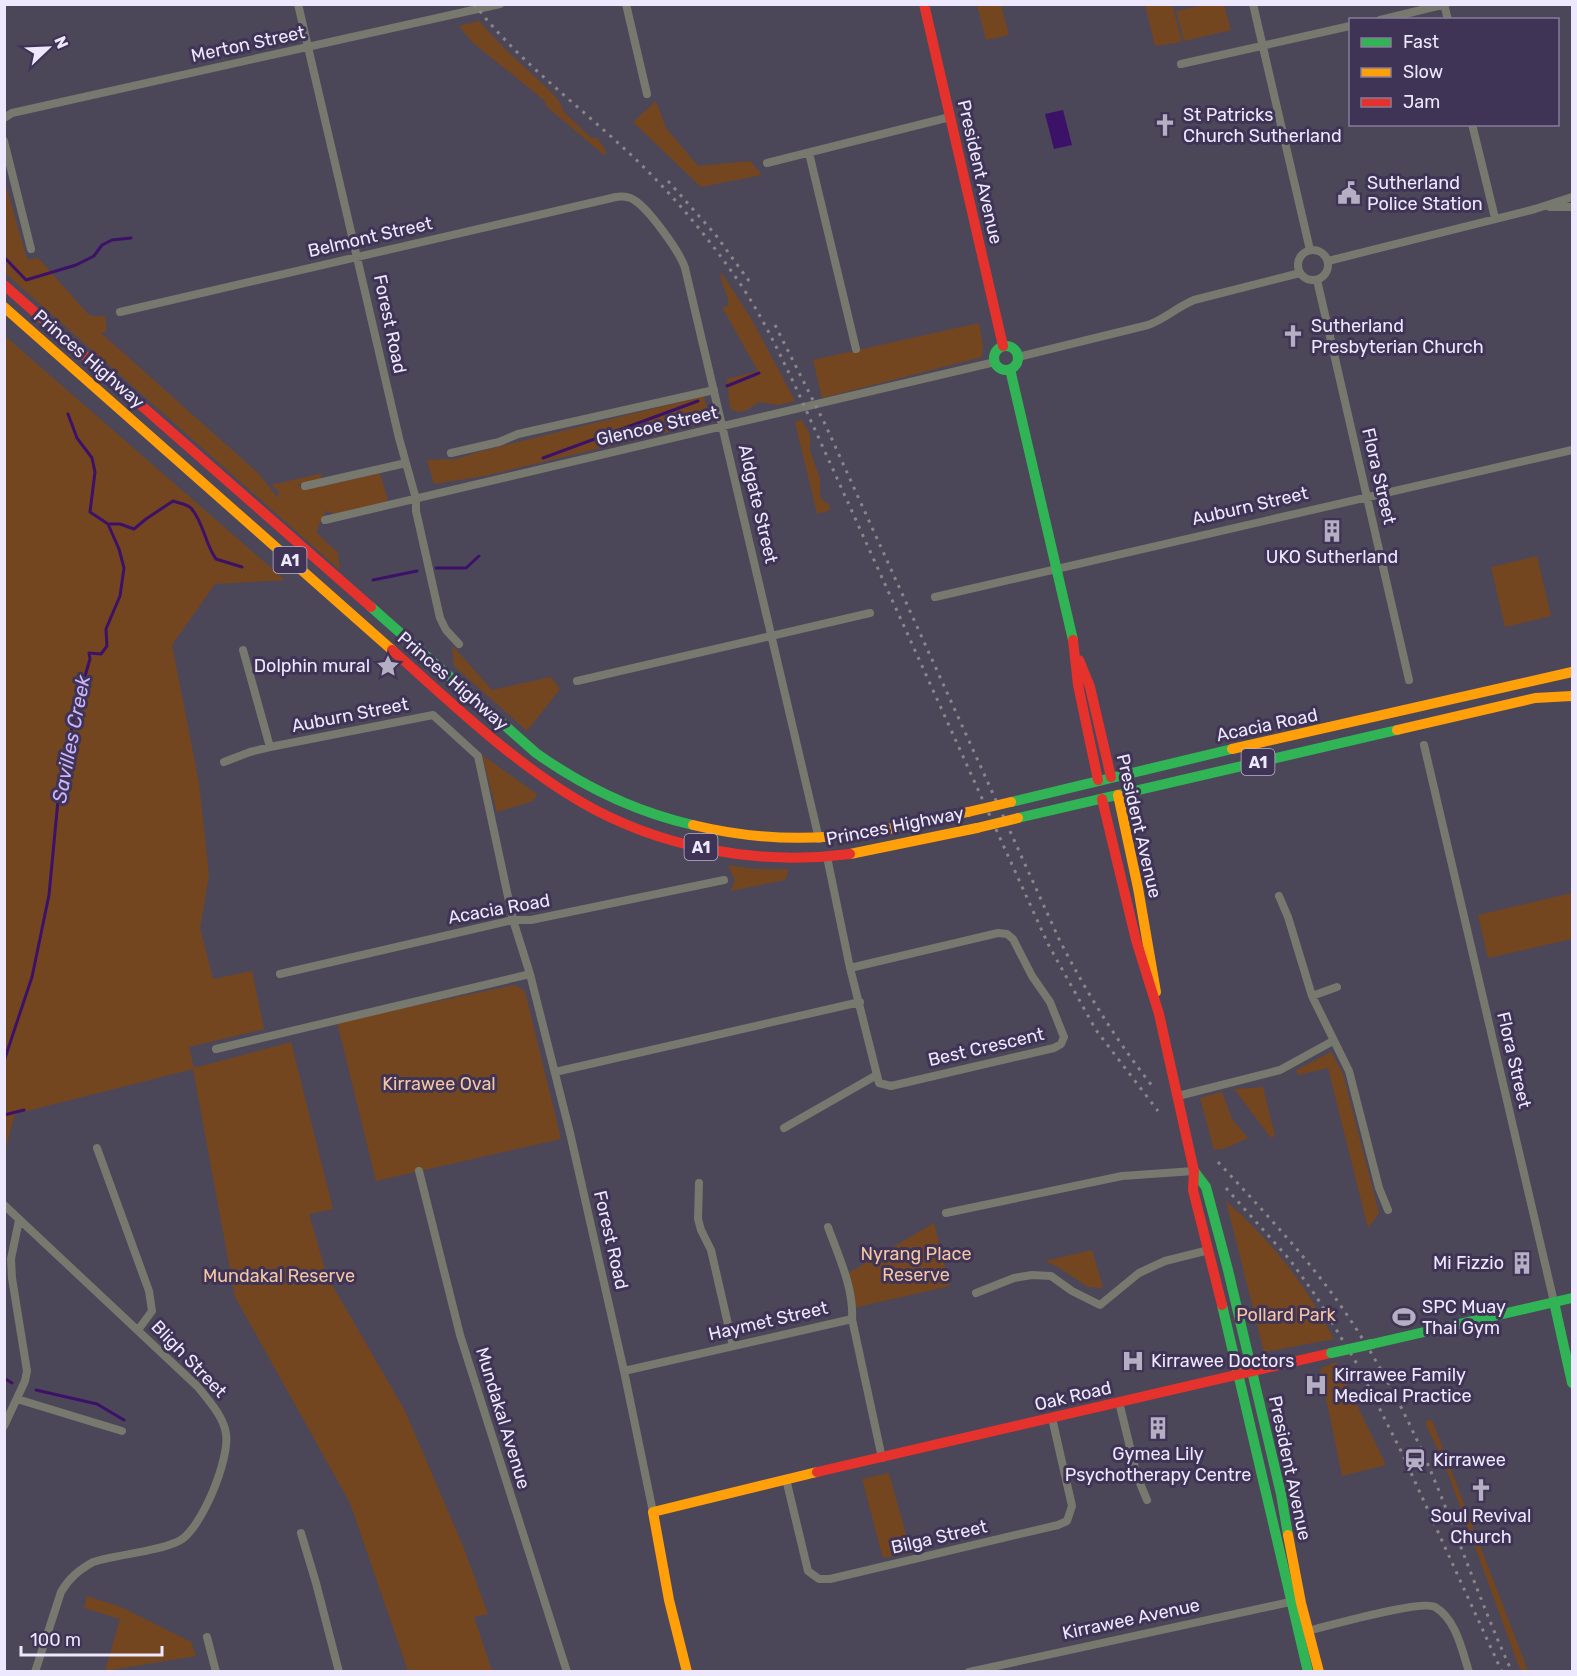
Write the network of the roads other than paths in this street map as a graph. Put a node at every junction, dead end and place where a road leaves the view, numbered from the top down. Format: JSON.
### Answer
{"nodes":[{"id":1,"x":298,"y":4,"type":"edge"},
{"id":2,"x":500,"y":4,"type":"edge"},
{"id":3,"x":626,"y":4,"type":"edge"},
{"id":4,"x":924,"y":4,"type":"edge"},
{"id":5,"x":1253,"y":4,"type":"edge"},
{"id":6,"x":1445,"y":5,"type":"edge"},
{"id":7,"x":1389,"y":18,"type":"edge"},
{"id":8,"x":1349,"y":26,"type":"edge"},
{"id":9,"x":1263,"y":46,"type":"junction"},
{"id":10,"x":308,"y":48,"type":"junction"},
{"id":11,"x":1181,"y":64,"type":"dead end"},
{"id":12,"x":646,"y":94,"type":"dead end"},
{"id":13,"x":950,"y":117,"type":"junction"},
{"id":14,"x":4,"y":118,"type":"edge"},
{"id":15,"x":1472,"y":126,"type":"edge"},
{"id":16,"x":4,"y":141,"type":"edge"},
{"id":17,"x":809,"y":153,"type":"junction"},
{"id":18,"x":767,"y":163,"type":"dead end"},
{"id":19,"x":627,"y":196,"type":"joint"},
{"id":20,"x":1572,"y":197,"type":"edge"},
{"id":21,"x":1572,"y":207,"type":"edge"},
{"id":22,"x":1535,"y":208,"type":"junction"},
{"id":23,"x":1495,"y":218,"type":"junction"},
{"id":24,"x":31,"y":249,"type":"dead end"},
{"id":25,"x":1310,"y":250,"type":"junction"},
{"id":26,"x":358,"y":256,"type":"junction"},
{"id":27,"x":1328,"y":261,"type":"junction"},
{"id":28,"x":1300,"y":273,"type":"junction"},
{"id":29,"x":1317,"y":280,"type":"junction"},
{"id":30,"x":4,"y":285,"type":"edge"},
{"id":31,"x":4,"y":307,"type":"edge"},
{"id":32,"x":120,"y":312,"type":"dead end"},
{"id":33,"x":1003,"y":346,"type":"junction"},
{"id":34,"x":856,"y":349,"type":"dead end"},
{"id":35,"x":1018,"y":357,"type":"junction"},
{"id":36,"x":995,"y":362,"type":"junction"},
{"id":37,"x":1010,"y":369,"type":"junction"},
{"id":38,"x":714,"y":390,"type":"junction"},
{"id":39,"x":724,"y":427,"type":"junction"},
{"id":40,"x":1572,"y":450,"type":"edge"},
{"id":41,"x":451,"y":453,"type":"dead end"},
{"id":42,"x":406,"y":463,"type":"junction"},
{"id":43,"x":305,"y":486,"type":"dead end"},
{"id":44,"x":1367,"y":496,"type":"junction"},
{"id":45,"x":416,"y":499,"type":"junction"},
{"id":46,"x":325,"y":520,"type":"dead end"},
{"id":47,"x":1056,"y":569,"type":"junction"},
{"id":48,"x":935,"y":597,"type":"dead end"},
{"id":49,"x":870,"y":613,"type":"dead end"},
{"id":50,"x":770,"y":636,"type":"junction"},
{"id":51,"x":459,"y":645,"type":"dead end"},
{"id":52,"x":1075,"y":648,"type":"junction"},
{"id":53,"x":243,"y":650,"type":"dead end"},
{"id":54,"x":1572,"y":672,"type":"edge"},
{"id":55,"x":1409,"y":680,"type":"dead end"},
{"id":56,"x":577,"y":681,"type":"dead end"},
{"id":57,"x":1572,"y":689,"type":"edge"},
{"id":58,"x":1572,"y":696,"type":"edge"},
{"id":59,"x":1535,"y":698,"type":"junction"},
{"id":60,"x":1424,"y":745,"type":"dead end"},
{"id":61,"x":270,"y":747,"type":"junction"},
{"id":62,"x":224,"y":762,"type":"dead end"},
{"id":63,"x":1112,"y":777,"type":"junction"},
{"id":64,"x":1098,"y":780,"type":"junction"},
{"id":65,"x":1118,"y":795,"type":"junction"},
{"id":66,"x":1102,"y":799,"type":"junction"},
{"id":67,"x":968,"y":812,"type":"joint"},
{"id":68,"x":492,"y":818,"type":"joint"},
{"id":69,"x":976,"y":828,"type":"joint"},
{"id":70,"x":819,"y":839,"type":"junction"},
{"id":71,"x":827,"y":857,"type":"junction"},
{"id":72,"x":724,"y":880,"type":"dead end"},
{"id":73,"x":1279,"y":896,"type":"dead end"},
{"id":74,"x":513,"y":920,"type":"junction"},
{"id":75,"x":850,"y":968,"type":"junction"},
{"id":76,"x":280,"y":974,"type":"dead end"},
{"id":77,"x":530,"y":974,"type":"junction"},
{"id":78,"x":1337,"y":987,"type":"dead end"},
{"id":79,"x":1312,"y":996,"type":"junction"},
{"id":80,"x":860,"y":1002,"type":"junction"},
{"id":81,"x":1159,"y":1014,"type":"junction"},
{"id":82,"x":1333,"y":1041,"type":"junction"},
{"id":83,"x":216,"y":1049,"type":"dead end"},
{"id":84,"x":555,"y":1072,"type":"junction"},
{"id":85,"x":875,"y":1076,"type":"junction"},
{"id":86,"x":1178,"y":1096,"type":"junction"},
{"id":87,"x":784,"y":1128,"type":"dead end"},
{"id":88,"x":97,"y":1148,"type":"dead end"},
{"id":89,"x":419,"y":1171,"type":"dead end"},
{"id":90,"x":1194,"y":1171,"type":"junction"},
{"id":91,"x":699,"y":1183,"type":"dead end"},
{"id":92,"x":4,"y":1205,"type":"edge"},
{"id":93,"x":1388,"y":1210,"type":"dead end"},
{"id":94,"x":946,"y":1213,"type":"dead end"},
{"id":95,"x":19,"y":1220,"type":"junction"},
{"id":96,"x":828,"y":1227,"type":"dead end"},
{"id":97,"x":1209,"y":1250,"type":"junction"},
{"id":98,"x":976,"y":1293,"type":"dead end"},
{"id":99,"x":1572,"y":1298,"type":"edge"},
{"id":100,"x":1554,"y":1302,"type":"junction"},
{"id":101,"x":852,"y":1319,"type":"junction"},
{"id":102,"x":138,"y":1330,"type":"junction"},
{"id":103,"x":733,"y":1347,"type":"junction"},
{"id":104,"x":624,"y":1371,"type":"junction"},
{"id":105,"x":1253,"y":1373,"type":"junction"},
{"id":106,"x":1239,"y":1376,"type":"junction"},
{"id":107,"x":1572,"y":1383,"type":"edge"},
{"id":108,"x":17,"y":1399,"type":"junction"},
{"id":109,"x":1119,"y":1402,"type":"junction"},
{"id":110,"x":1052,"y":1418,"type":"junction"},
{"id":111,"x":4,"y":1426,"type":"edge"},
{"id":112,"x":122,"y":1431,"type":"dead end"},
{"id":113,"x":882,"y":1458,"type":"junction"},
{"id":114,"x":786,"y":1479,"type":"junction"},
{"id":115,"x":1147,"y":1500,"type":"dead end"},
{"id":116,"x":653,"y":1512,"type":"junction"},
{"id":117,"x":301,"y":1533,"type":"dead end"},
{"id":118,"x":1290,"y":1602,"type":"junction"},
{"id":119,"x":1301,"y":1603,"type":"junction"},
{"id":120,"x":1310,"y":1630,"type":"junction"},
{"id":121,"x":1297,"y":1633,"type":"junction"},
{"id":122,"x":207,"y":1637,"type":"dead end"},
{"id":123,"x":35,"y":1671,"type":"edge"},
{"id":124,"x":216,"y":1671,"type":"edge"},
{"id":125,"x":339,"y":1671,"type":"edge"},
{"id":126,"x":567,"y":1671,"type":"edge"},
{"id":127,"x":687,"y":1671,"type":"edge"},
{"id":128,"x":969,"y":1671,"type":"edge"},
{"id":129,"x":1308,"y":1671,"type":"edge"},
{"id":130,"x":1319,"y":1671,"type":"edge"},
{"id":131,"x":1469,"y":1671,"type":"edge"}],
"edges":[{"from":1,"to":10,"type":"street","name":"Forest Road"},
{"from":2,"to":10,"type":"street","name":"Merton Street"},
{"from":3,"to":12,"type":"street"},
{"from":4,"to":13,"type":"main road","name":"President Avenue"},
{"from":5,"to":9,"type":"street"},
{"from":6,"to":7,"type":"street"},
{"from":8,"to":9,"type":"street"},
{"from":9,"to":11,"type":"street"},
{"from":9,"to":25,"type":"street"},
{"from":10,"to":14,"type":"street","name":"Merton Street"},
{"from":10,"to":26,"type":"street","name":"Forest Road"},
{"from":13,"to":17,"type":"street"},
{"from":13,"to":33,"type":"main road","name":"President Avenue"},
{"from":15,"to":23,"type":"street"},
{"from":16,"to":24,"type":"street"},
{"from":17,"to":18,"type":"street"},
{"from":17,"to":34,"type":"street"},
{"from":19,"to":26,"type":"street","name":"Belmont Street"},
{"from":19,"to":38,"type":"street","name":"Aldgate Street"},
{"from":20,"to":22,"type":"street"},
{"from":21,"to":22,"type":"street"},
{"from":22,"to":23,"type":"street"},
{"from":23,"to":27,"type":"street"},
{"from":25,"to":27,"type":"street"},
{"from":25,"to":28,"type":"street"},
{"from":26,"to":32,"type":"street","name":"Belmont Street"},
{"from":26,"to":42,"type":"street","name":"Forest Road"},
{"from":27,"to":29,"type":"street"},
{"from":28,"to":29,"type":"street"},
{"from":28,"to":35,"type":"street"},
{"from":29,"to":44,"type":"street","name":"Flora Street"},
{"from":30,"to":70,"type":"main road","name":"Princes Highway","number":"A1"},
{"from":31,"to":71,"type":"main road","name":"Princes Highway","number":"A1"},
{"from":33,"to":35,"type":"main road"},
{"from":33,"to":36,"type":"main road"},
{"from":35,"to":37,"type":"main road"},
{"from":36,"to":37,"type":"main road"},
{"from":36,"to":39,"type":"street","name":"Glencoe Street"},
{"from":37,"to":47,"type":"main road","name":"President Avenue"},
{"from":38,"to":39,"type":"street","name":"Aldgate Street"},
{"from":38,"to":41,"type":"street","name":"Glencoe Street"},
{"from":39,"to":45,"type":"street","name":"Glencoe Street"},
{"from":39,"to":50,"type":"street","name":"Aldgate Street"},
{"from":40,"to":44,"type":"street","name":"Auburn Street"},
{"from":42,"to":43,"type":"street"},
{"from":42,"to":45,"type":"street","name":"Forest Road"},
{"from":44,"to":47,"type":"street","name":"Auburn Street"},
{"from":44,"to":55,"type":"street","name":"Flora Street"},
{"from":45,"to":46,"type":"street","name":"Glencoe Street"},
{"from":45,"to":51,"type":"street","name":"Forest Road"},
{"from":47,"to":48,"type":"street","name":"Auburn Street"},
{"from":47,"to":52,"type":"main road","name":"President Avenue"},
{"from":49,"to":50,"type":"street"},
{"from":50,"to":56,"type":"street"},
{"from":50,"to":70,"type":"street","name":"Aldgate Street"},
{"from":52,"to":63,"type":"main road","name":"President Avenue"},
{"from":52,"to":64,"type":"main road","name":"President Avenue"},
{"from":53,"to":61,"type":"street"},
{"from":54,"to":63,"type":"main road","name":"Acacia Road","number":"A1"},
{"from":57,"to":59,"type":"main road","number":"A1"},
{"from":58,"to":59,"type":"main road","name":"Acacia Road","number":"A1"},
{"from":59,"to":65,"type":"main road","name":"Acacia Road","number":"A1"},
{"from":60,"to":100,"type":"street","name":"Flora Street"},
{"from":61,"to":62,"type":"street","name":"Auburn Street"},
{"from":61,"to":68,"type":"street","name":"Auburn Street"},
{"from":63,"to":64,"type":"main road","name":"Acacia Road","number":"A1"},
{"from":63,"to":65,"type":"main road","name":"President Avenue"},
{"from":64,"to":66,"type":"main road","name":"President Avenue"},
{"from":64,"to":67,"type":"main road","name":"Acacia Road","number":"A1","bridge":true},
{"from":65,"to":66,"type":"main road","name":"Acacia Road","number":"A1"},
{"from":65,"to":81,"type":"main road","name":"President Avenue"},
{"from":66,"to":69,"type":"main road","name":"Acacia Road","number":"A1","bridge":true},
{"from":66,"to":81,"type":"main road","name":"President Avenue"},
{"from":67,"to":70,"type":"main road","name":"Princes Highway","number":"A1"},
{"from":68,"to":74,"type":"street","name":"Forest Road"},
{"from":69,"to":71,"type":"main road","name":"Princes Highway","number":"A1"},
{"from":71,"to":75,"type":"street"},
{"from":72,"to":74,"type":"street","name":"Acacia Road"},
{"from":73,"to":79,"type":"street"},
{"from":74,"to":76,"type":"street","name":"Acacia Road"},
{"from":74,"to":77,"type":"street","name":"Forest Road"},
{"from":75,"to":80,"type":"street"},
{"from":75,"to":85,"type":"street","name":"Best Crescent"},
{"from":77,"to":83,"type":"street"},
{"from":77,"to":84,"type":"street","name":"Forest Road"},
{"from":78,"to":79,"type":"street"},
{"from":79,"to":82,"type":"street"},
{"from":80,"to":84,"type":"street"},
{"from":80,"to":85,"type":"street"},
{"from":81,"to":86,"type":"main road","name":"President Avenue"},
{"from":82,"to":86,"type":"street"},
{"from":82,"to":93,"type":"street"},
{"from":84,"to":104,"type":"street","name":"Forest Road"},
{"from":85,"to":87,"type":"street"},
{"from":86,"to":90,"type":"main road","name":"President Avenue"},
{"from":88,"to":102,"type":"street"},
{"from":89,"to":126,"type":"street","name":"Mundakal Avenue"},
{"from":90,"to":94,"type":"street"},
{"from":90,"to":97,"type":"main road","name":"President Avenue"},
{"from":90,"to":105,"type":"main road","name":"President Avenue"},
{"from":91,"to":103,"type":"street"},
{"from":92,"to":95,"type":"street","name":"Bligh Street"},
{"from":95,"to":102,"type":"street","name":"Bligh Street"},
{"from":95,"to":108,"type":"street"},
{"from":96,"to":101,"type":"street"},
{"from":97,"to":98,"type":"street"},
{"from":97,"to":106,"type":"main road","name":"President Avenue"},
{"from":99,"to":100,"type":"main road","name":"Oak Road"},
{"from":100,"to":105,"type":"main road","name":"Oak Road","bridge":true},
{"from":100,"to":107,"type":"main road","name":"Flora Street"},
{"from":101,"to":103,"type":"street","name":"Haymet Street"},
{"from":101,"to":113,"type":"street","name":"Haymet Street"},
{"from":102,"to":123,"type":"street","name":"Bligh Street"},
{"from":103,"to":104,"type":"street","name":"Haymet Street"},
{"from":104,"to":116,"type":"street","name":"Forest Road"},
{"from":105,"to":106,"type":"main road","name":"Oak Road"},
{"from":105,"to":119,"type":"main road","name":"President Avenue"},
{"from":106,"to":109,"type":"main road","name":"Oak Road"},
{"from":106,"to":118,"type":"main road","name":"President Avenue"},
{"from":108,"to":111,"type":"street"},
{"from":108,"to":112,"type":"street"},
{"from":109,"to":110,"type":"main road","name":"Oak Road"},
{"from":109,"to":115,"type":"street"},
{"from":110,"to":113,"type":"main road","name":"Oak Road"},
{"from":110,"to":114,"type":"street","name":"Bilga Street"},
{"from":113,"to":114,"type":"main road","name":"Oak Road"},
{"from":114,"to":116,"type":"main road","name":"Oak Road"},
{"from":116,"to":127,"type":"main road","name":"Forest Road"},
{"from":117,"to":125,"type":"street"},
{"from":118,"to":119,"type":"street","name":"Kirrawee Avenue"},
{"from":118,"to":121,"type":"main road","name":"President Avenue"},
{"from":118,"to":128,"type":"street","name":"Kirrawee Avenue"},
{"from":119,"to":120,"type":"main road","name":"President Avenue"},
{"from":120,"to":121,"type":"street"},
{"from":120,"to":130,"type":"main road","name":"President Avenue"},
{"from":120,"to":131,"type":"street"},
{"from":121,"to":129,"type":"main road","name":"President Avenue"},
{"from":122,"to":124,"type":"street"}]}
